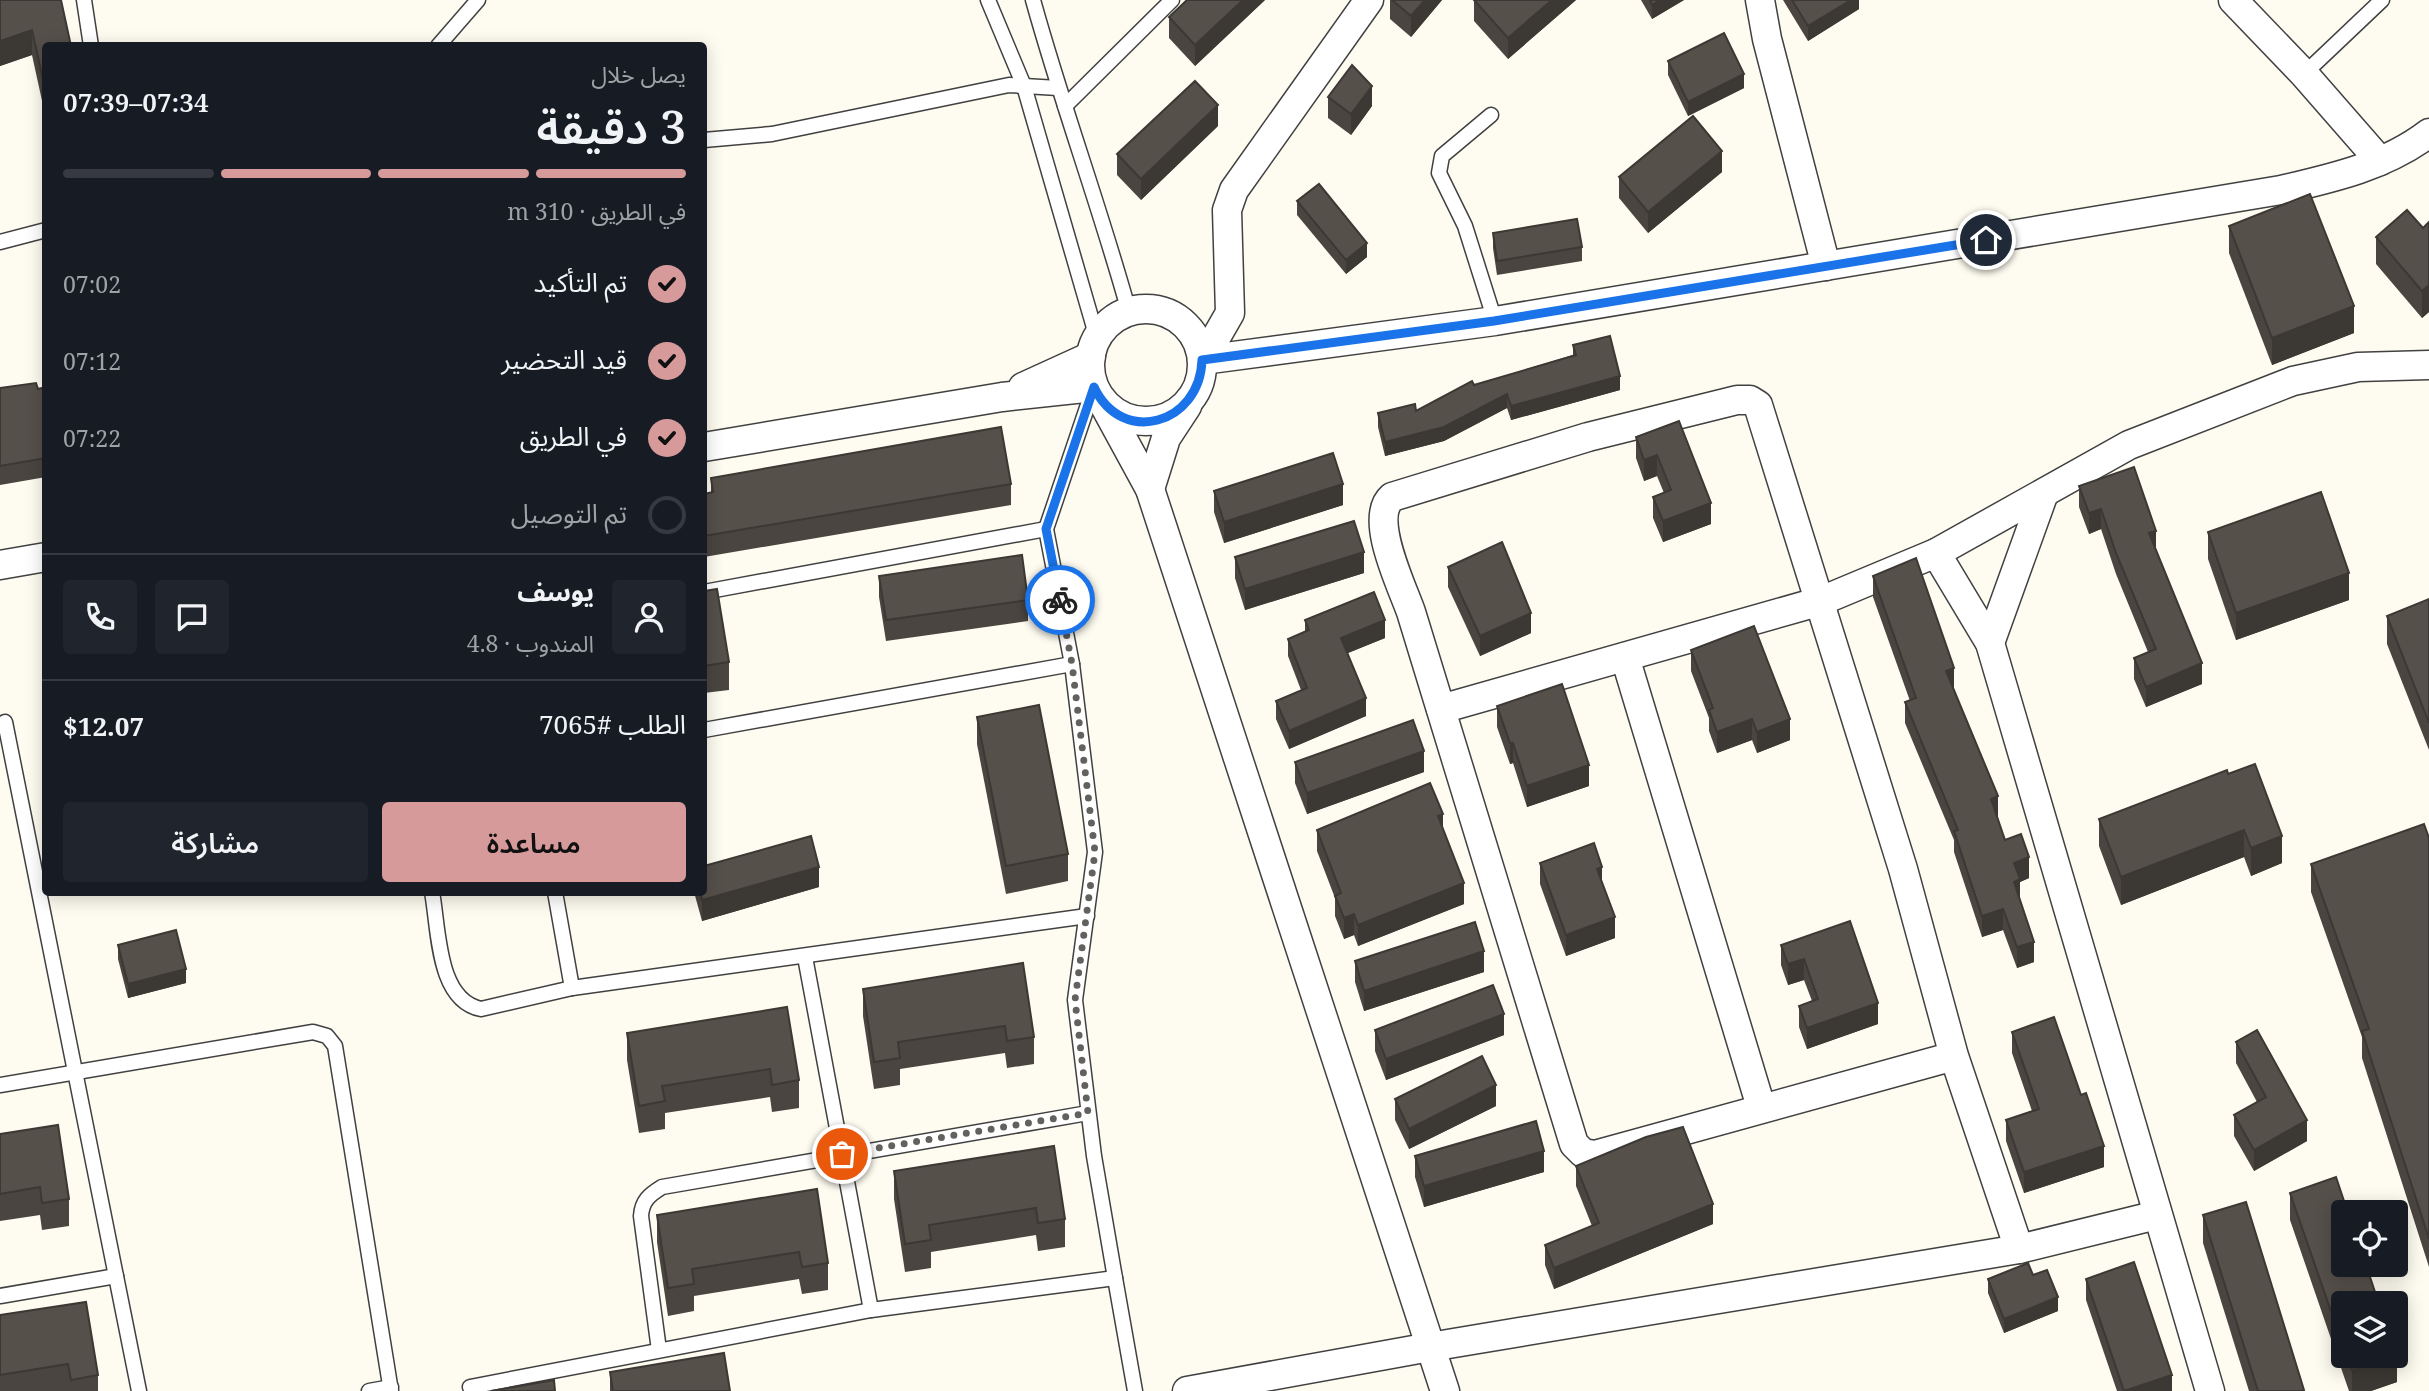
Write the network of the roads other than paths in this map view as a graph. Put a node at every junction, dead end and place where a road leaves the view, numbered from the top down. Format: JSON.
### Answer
{"nodes":[{"id":1,"x":84,"y":0,"type":"edge"},
{"id":2,"x":478,"y":0,"type":"edge"},
{"id":3,"x":988,"y":0,"type":"edge"},
{"id":4,"x":1033,"y":0,"type":"edge"},
{"id":5,"x":1172,"y":0,"type":"edge"},
{"id":6,"x":1370,"y":0,"type":"edge"},
{"id":7,"x":1760,"y":0,"type":"edge"},
{"id":8,"x":2233,"y":0,"type":"edge"},
{"id":9,"x":2382,"y":0,"type":"edge"},
{"id":10,"x":90,"y":42,"type":"edge"},
{"id":11,"x":441,"y":42,"type":"edge"},
{"id":12,"x":2304,"y":74,"type":"junction"},
{"id":13,"x":1024,"y":86,"type":"junction"},
{"id":14,"x":1058,"y":88,"type":"junction"},
{"id":15,"x":1065,"y":106,"type":"junction"},
{"id":16,"x":1491,"y":115,"type":"dead end"},
{"id":17,"x":2429,"y":133,"type":"edge"},
{"id":18,"x":707,"y":140,"type":"edge"},
{"id":19,"x":2380,"y":161,"type":"junction"},
{"id":20,"x":42,"y":231,"type":"edge"},
{"id":21,"x":0,"y":242,"type":"edge"},
{"id":22,"x":1826,"y":266,"type":"junction"},
{"id":23,"x":1230,"y":285,"type":"junction"},
{"id":24,"x":1129,"y":312,"type":"junction"},
{"id":25,"x":1494,"y":321,"type":"junction"},
{"id":26,"x":1186,"y":325,"type":"junction"},
{"id":27,"x":1094,"y":347,"type":"junction"},
{"id":28,"x":1202,"y":360,"type":"junction"},
{"id":29,"x":2429,"y":365,"type":"edge"},
{"id":30,"x":1098,"y":394,"type":"junction"},
{"id":31,"x":1002,"y":397,"type":"junction"},
{"id":32,"x":1191,"y":400,"type":"junction"},
{"id":33,"x":707,"y":446,"type":"edge"},
{"id":34,"x":1150,"y":489,"type":"junction"},
{"id":35,"x":2044,"y":493,"type":"junction"},
{"id":36,"x":1046,"y":529,"type":"junction"},
{"id":37,"x":1936,"y":554,"type":"junction"},
{"id":38,"x":42,"y":559,"type":"edge"},
{"id":39,"x":0,"y":565,"type":"edge"},
{"id":40,"x":707,"y":591,"type":"edge"},
{"id":41,"x":1821,"y":601,"type":"junction"},
{"id":42,"x":1990,"y":643,"type":"junction"},
{"id":43,"x":1625,"y":657,"type":"junction"},
{"id":44,"x":1072,"y":664,"type":"junction"},
{"id":45,"x":1441,"y":709,"type":"junction"},
{"id":46,"x":5,"y":722,"type":"dead end"},
{"id":47,"x":707,"y":729,"type":"edge"},
{"id":48,"x":433,"y":896,"type":"edge"},
{"id":49,"x":556,"y":896,"type":"edge"},
{"id":50,"x":1087,"y":916,"type":"junction"},
{"id":51,"x":805,"y":957,"type":"junction"},
{"id":52,"x":572,"y":988,"type":"junction"},
{"id":53,"x":1954,"y":1056,"type":"junction"},
{"id":54,"x":75,"y":1072,"type":"junction"},
{"id":55,"x":0,"y":1085,"type":"edge"},
{"id":56,"x":1761,"y":1107,"type":"junction"},
{"id":57,"x":1088,"y":1113,"type":"junction"},
{"id":58,"x":842,"y":1154,"type":"junction"},
{"id":59,"x":2157,"y":1215,"type":"junction"},
{"id":60,"x":2019,"y":1249,"type":"junction"},
{"id":61,"x":116,"y":1276,"type":"junction"},
{"id":62,"x":1115,"y":1278,"type":"junction"},
{"id":63,"x":0,"y":1296,"type":"edge"},
{"id":64,"x":871,"y":1310,"type":"junction"},
{"id":65,"x":1430,"y":1347,"type":"junction"},
{"id":66,"x":659,"y":1350,"type":"junction"},
{"id":67,"x":470,"y":1387,"type":"dead end"},
{"id":68,"x":391,"y":1389,"type":"edge"},
{"id":69,"x":139,"y":1391,"type":"edge"},
{"id":70,"x":369,"y":1391,"type":"edge"},
{"id":71,"x":1135,"y":1391,"type":"edge"},
{"id":72,"x":1187,"y":1391,"type":"edge"},
{"id":73,"x":1445,"y":1391,"type":"edge"},
{"id":74,"x":2210,"y":1391,"type":"edge"}],
"edges":[{"from":1,"to":10,"type":"lane"},
{"from":2,"to":11,"type":"lane"},
{"from":3,"to":13,"type":"lane"},
{"from":4,"to":14,"type":"lane"},
{"from":5,"to":15,"type":"lane"},
{"from":6,"to":23,"type":"street"},
{"from":7,"to":22,"type":"street"},
{"from":8,"to":12,"type":"street"},
{"from":9,"to":12,"type":"lane"},
{"from":12,"to":19,"type":"street"},
{"from":13,"to":14,"type":"lane"},
{"from":13,"to":18,"type":"lane"},
{"from":13,"to":27,"type":"lane"},
{"from":14,"to":15,"type":"lane"},
{"from":15,"to":24,"type":"lane"},
{"from":16,"to":25,"type":"lane"},
{"from":17,"to":19,"type":"street"},
{"from":19,"to":22,"type":"street"},
{"from":20,"to":21,"type":"lane"},
{"from":22,"to":25,"type":"street"},
{"from":23,"to":26,"type":"street"},
{"from":23,"to":28,"type":"street"},
{"from":24,"to":26,"type":"street"},
{"from":24,"to":27,"type":"street"},
{"from":25,"to":28,"type":"street"},
{"from":26,"to":28,"type":"street"},
{"from":27,"to":30,"type":"street"},
{"from":27,"to":31,"type":"street"},
{"from":28,"to":32,"type":"street"},
{"from":29,"to":35,"type":"street"},
{"from":30,"to":31,"type":"street"},
{"from":30,"to":32,"type":"street"},
{"from":30,"to":34,"type":"street"},
{"from":30,"to":36,"type":"lane"},
{"from":31,"to":33,"type":"street"},
{"from":32,"to":34,"type":"street"},
{"from":34,"to":65,"type":"street"},
{"from":35,"to":37,"type":"street"},
{"from":35,"to":42,"type":"street"},
{"from":36,"to":40,"type":"lane"},
{"from":36,"to":44,"type":"lane"},
{"from":37,"to":41,"type":"street"},
{"from":37,"to":42,"type":"street"},
{"from":38,"to":39,"type":"street"},
{"from":41,"to":43,"type":"street"},
{"from":41,"to":45,"type":"street"},
{"from":41,"to":53,"type":"street"},
{"from":42,"to":59,"type":"street"},
{"from":43,"to":45,"type":"street"},
{"from":43,"to":56,"type":"street"},
{"from":44,"to":47,"type":"lane"},
{"from":44,"to":50,"type":"lane"},
{"from":45,"to":56,"type":"street"},
{"from":46,"to":54,"type":"lane"},
{"from":48,"to":52,"type":"lane"},
{"from":49,"to":52,"type":"lane"},
{"from":50,"to":51,"type":"lane"},
{"from":50,"to":57,"type":"lane"},
{"from":51,"to":52,"type":"lane"},
{"from":51,"to":58,"type":"lane"},
{"from":53,"to":56,"type":"street"},
{"from":53,"to":60,"type":"street"},
{"from":54,"to":55,"type":"lane"},
{"from":54,"to":61,"type":"lane"},
{"from":54,"to":68,"type":"lane"},
{"from":57,"to":58,"type":"lane"},
{"from":57,"to":62,"type":"lane"},
{"from":58,"to":64,"type":"lane"},
{"from":58,"to":66,"type":"lane"},
{"from":59,"to":60,"type":"street"},
{"from":59,"to":74,"type":"street"},
{"from":60,"to":65,"type":"street"},
{"from":61,"to":63,"type":"lane"},
{"from":61,"to":69,"type":"lane"},
{"from":62,"to":64,"type":"lane"},
{"from":62,"to":71,"type":"lane"},
{"from":64,"to":66,"type":"lane"},
{"from":65,"to":72,"type":"street"},
{"from":65,"to":73,"type":"street"},
{"from":66,"to":67,"type":"lane"},
{"from":68,"to":70,"type":"lane"}]}
